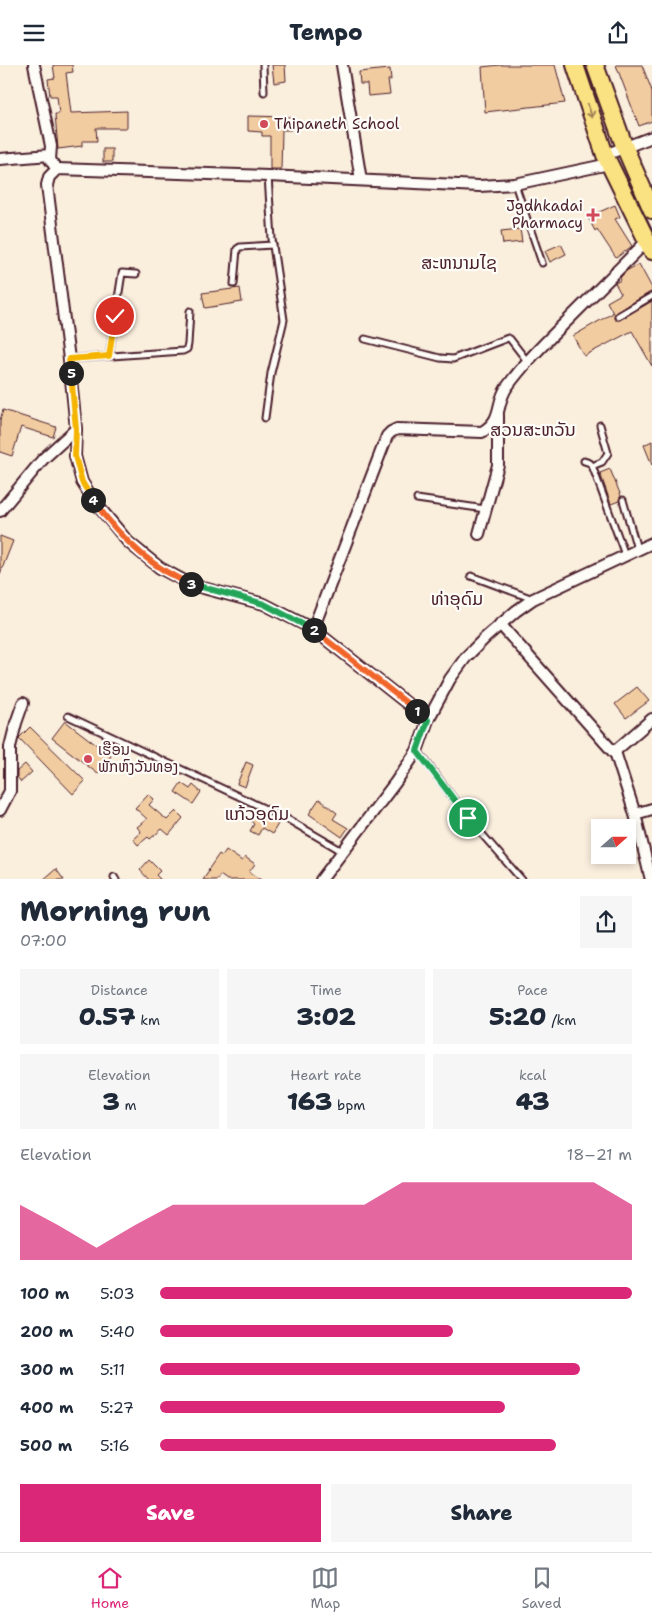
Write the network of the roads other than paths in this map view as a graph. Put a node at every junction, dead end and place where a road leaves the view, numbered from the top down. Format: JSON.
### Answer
{"nodes":[{"id":1,"x":34,"y":65,"type":"edge"},
{"id":2,"x":263,"y":65,"type":"edge"},
{"id":3,"x":342,"y":65,"type":"edge"},
{"id":4,"x":575,"y":65,"type":"edge"},
{"id":5,"x":595,"y":65,"type":"edge"},
{"id":6,"x":264,"y":92,"type":"dead end"},
{"id":7,"x":652,"y":137,"type":"edge"},
{"id":8,"x":625,"y":147,"type":"junction"},
{"id":9,"x":50,"y":155,"type":"junction"},
{"id":10,"x":0,"y":159,"type":"edge"},
{"id":11,"x":607,"y":160,"type":"junction"},
{"id":12,"x":57,"y":169,"type":"junction"},
{"id":13,"x":268,"y":176,"type":"junction"},
{"id":14,"x":360,"y":180,"type":"junction"},
{"id":15,"x":515,"y":184,"type":"junction"},
{"id":16,"x":652,"y":210,"type":"edge"},
{"id":17,"x":273,"y":245,"type":"junction"},
{"id":18,"x":649,"y":246,"type":"edge"},
{"id":19,"x":542,"y":263,"type":"dead end"},
{"id":20,"x":136,"y":274,"type":"dead end"},
{"id":21,"x":234,"y":284,"type":"dead end"},
{"id":22,"x":652,"y":296,"type":"edge"},
{"id":23,"x":190,"y":311,"type":"dead end"},
{"id":24,"x":618,"y":315,"type":"dead end"},
{"id":25,"x":365,"y":339,"type":"dead end"},
{"id":26,"x":109,"y":356,"type":"junction"},
{"id":27,"x":69,"y":359,"type":"junction"},
{"id":28,"x":528,"y":361,"type":"junction"},
{"id":29,"x":498,"y":415,"type":"junction"},
{"id":30,"x":265,"y":418,"type":"dead end"},
{"id":31,"x":600,"y":425,"type":"dead end"},
{"id":32,"x":76,"y":429,"type":"junction"},
{"id":33,"x":584,"y":461,"type":"dead end"},
{"id":34,"x":592,"y":466,"type":"junction"},
{"id":35,"x":417,"y":499,"type":"dead end"},
{"id":36,"x":623,"y":500,"type":"dead end"},
{"id":37,"x":486,"y":509,"type":"junction"},
{"id":38,"x":0,"y":511,"type":"edge"},
{"id":39,"x":479,"y":534,"type":"dead end"},
{"id":40,"x":652,"y":543,"type":"edge"},
{"id":41,"x":637,"y":549,"type":"junction"},
{"id":42,"x":625,"y":555,"type":"junction"},
{"id":43,"x":471,"y":576,"type":"dead end"},
{"id":44,"x":533,"y":599,"type":"junction"},
{"id":45,"x":500,"y":624,"type":"junction"},
{"id":46,"x":313,"y":629,"type":"junction"},
{"id":47,"x":23,"y":703,"type":"dead end"},
{"id":48,"x":68,"y":716,"type":"dead end"},
{"id":49,"x":652,"y":719,"type":"edge"},
{"id":50,"x":428,"y":720,"type":"junction"},
{"id":51,"x":417,"y":751,"type":"junction"},
{"id":52,"x":614,"y":752,"type":"junction"},
{"id":53,"x":652,"y":809,"type":"edge"},
{"id":54,"x":0,"y":810,"type":"edge"},
{"id":55,"x":635,"y":814,"type":"junction"},
{"id":56,"x":342,"y":851,"type":"junction"},
{"id":57,"x":321,"y":879,"type":"edge"},
{"id":58,"x":521,"y":879,"type":"edge"},
{"id":59,"x":651,"y":879,"type":"edge"}],
"edges":[{"from":1,"to":9,"type":"street"},
{"from":2,"to":6,"type":"lane"},
{"from":3,"to":14,"type":"street"},
{"from":4,"to":11,"type":"highway","one_way":true},
{"from":5,"to":8,"type":"highway"},
{"from":7,"to":8,"type":"street"},
{"from":8,"to":11,"type":"street"},
{"from":8,"to":16,"type":"highway"},
{"from":9,"to":10,"type":"street"},
{"from":9,"to":12,"type":"street"},
{"from":11,"to":15,"type":"street"},
{"from":11,"to":18,"type":"highway"},
{"from":12,"to":13,"type":"street"},
{"from":12,"to":27,"type":"street"},
{"from":13,"to":14,"type":"street"},
{"from":13,"to":17,"type":"lane"},
{"from":14,"to":15,"type":"street"},
{"from":15,"to":19,"type":"lane"},
{"from":17,"to":21,"type":"lane"},
{"from":17,"to":30,"type":"lane"},
{"from":18,"to":28,"type":"street"},
{"from":20,"to":26,"type":"lane"},
{"from":22,"to":24,"type":"lane"},
{"from":23,"to":26,"type":"lane"},
{"from":25,"to":28,"type":"lane"},
{"from":26,"to":27,"type":"lane"},
{"from":27,"to":32,"type":"street"},
{"from":28,"to":29,"type":"street"},
{"from":29,"to":37,"type":"street"},
{"from":29,"to":46,"type":"street"},
{"from":31,"to":34,"type":"lane"},
{"from":32,"to":38,"type":"street"},
{"from":32,"to":46,"type":"street"},
{"from":33,"to":34,"type":"lane"},
{"from":34,"to":42,"type":"lane"},
{"from":35,"to":37,"type":"lane"},
{"from":36,"to":41,"type":"lane"},
{"from":37,"to":39,"type":"street"},
{"from":40,"to":41,"type":"street"},
{"from":41,"to":42,"type":"street"},
{"from":42,"to":44,"type":"street"},
{"from":43,"to":44,"type":"lane"},
{"from":44,"to":45,"type":"street"},
{"from":45,"to":50,"type":"street"},
{"from":45,"to":52,"type":"street"},
{"from":46,"to":50,"type":"street"},
{"from":47,"to":54,"type":"street"},
{"from":48,"to":56,"type":"lane"},
{"from":49,"to":52,"type":"street"},
{"from":50,"to":51,"type":"street"},
{"from":51,"to":56,"type":"street"},
{"from":51,"to":58,"type":"lane"},
{"from":52,"to":55,"type":"street"},
{"from":53,"to":55,"type":"street"},
{"from":55,"to":59,"type":"street"},
{"from":56,"to":57,"type":"street"}]}
